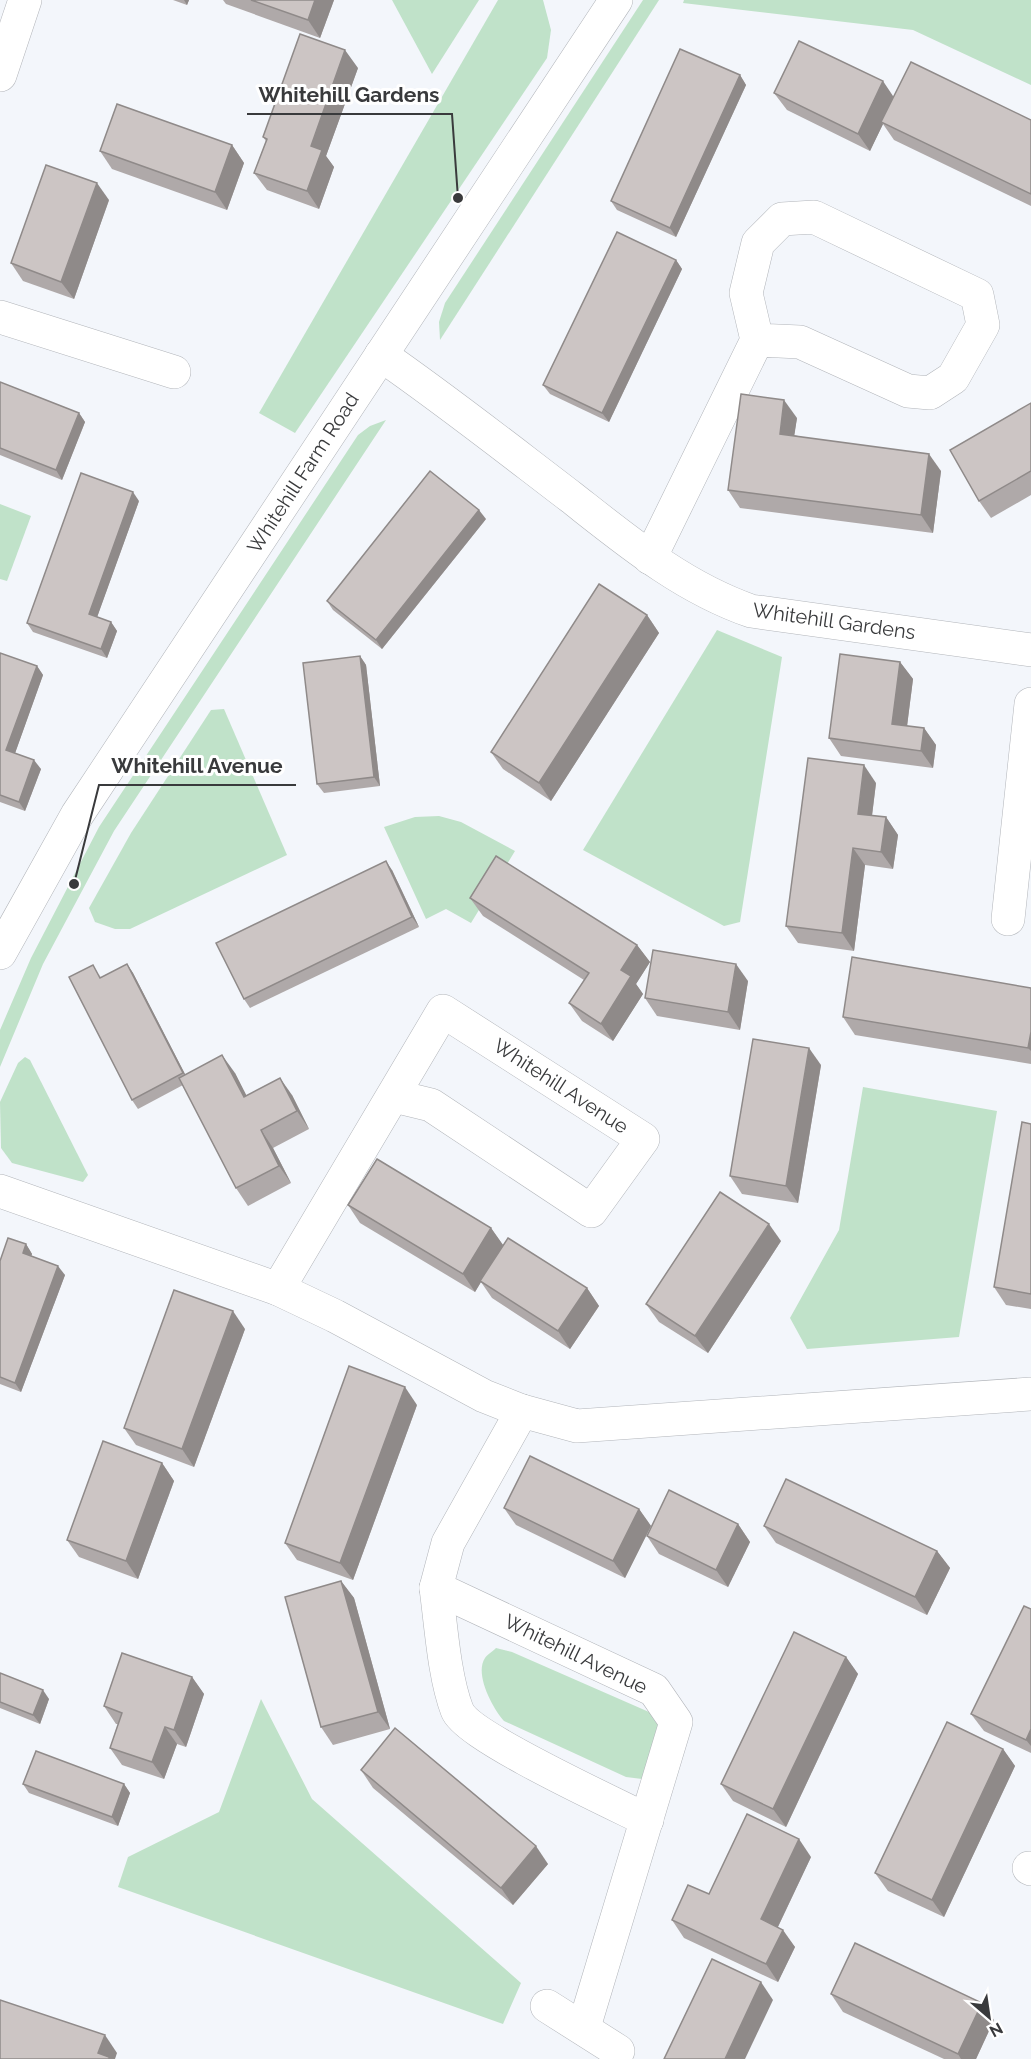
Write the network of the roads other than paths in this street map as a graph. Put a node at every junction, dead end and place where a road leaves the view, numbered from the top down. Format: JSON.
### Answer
{"nodes":[{"id":1,"x":25,"y":0,"type":"edge"},
{"id":2,"x":616,"y":0,"type":"edge"},
{"id":3,"x":0,"y":75,"type":"edge"},
{"id":4,"x":0,"y":317,"type":"edge"},
{"id":5,"x":757,"y":340,"type":"junction"},
{"id":6,"x":381,"y":355,"type":"junction"},
{"id":7,"x":174,"y":372,"type":"dead end"},
{"id":8,"x":650,"y":558,"type":"junction"},
{"id":9,"x":1031,"y":650,"type":"edge"},
{"id":10,"x":1031,"y":704,"type":"edge"},
{"id":11,"x":1008,"y":919,"type":"dead end"},
{"id":12,"x":0,"y":953,"type":"edge"},
{"id":13,"x":394,"y":1096,"type":"junction"},
{"id":14,"x":0,"y":1191,"type":"edge"},
{"id":15,"x":278,"y":1289,"type":"junction"},
{"id":16,"x":1031,"y":1394,"type":"edge"},
{"id":17,"x":522,"y":1411,"type":"junction"},
{"id":18,"x":436,"y":1588,"type":"junction"},
{"id":19,"x":647,"y":1820,"type":"junction"},
{"id":20,"x":547,"y":2006,"type":"dead end"},
{"id":21,"x":584,"y":2027,"type":"junction"},
{"id":22,"x":618,"y":2050,"type":"dead end"}],
"edges":[{"from":1,"to":3,"type":"street"},
{"from":2,"to":6,"type":"street","name":"Whitehill Farm Road"},
{"from":4,"to":7,"type":"street"},
{"from":5,"to":5,"type":"street"},
{"from":5,"to":8,"type":"street"},
{"from":6,"to":8,"type":"street","name":"Whitehill Gardens"},
{"from":6,"to":12,"type":"street","name":"Whitehill Farm Road"},
{"from":8,"to":9,"type":"street","name":"Whitehill Gardens"},
{"from":10,"to":11,"type":"street"},
{"from":13,"to":13,"type":"street","name":"Whitehill Avenue"},
{"from":13,"to":15,"type":"street","name":"Whitehill Avenue"},
{"from":14,"to":15,"type":"street"},
{"from":15,"to":17,"type":"street"},
{"from":16,"to":17,"type":"street"},
{"from":17,"to":18,"type":"street"},
{"from":18,"to":19,"type":"street"},
{"from":18,"to":19,"type":"street","name":"Whitehill Avenue"},
{"from":19,"to":21,"type":"street","name":"Whitehill Avenue"},
{"from":20,"to":21,"type":"street"},
{"from":21,"to":22,"type":"street"}]}
